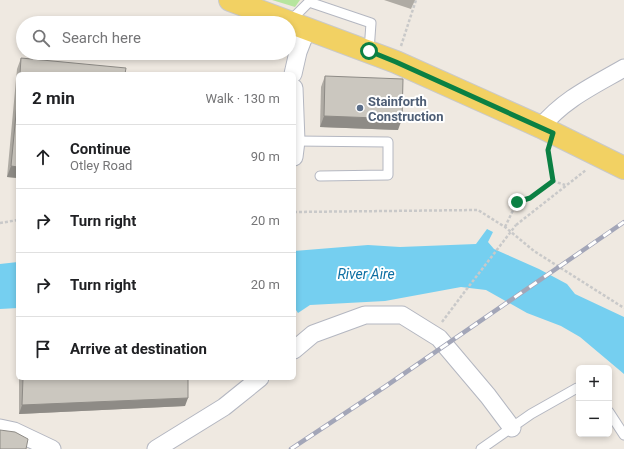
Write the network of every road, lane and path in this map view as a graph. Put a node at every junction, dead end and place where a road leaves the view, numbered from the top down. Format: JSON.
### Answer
{"nodes":[{"id":1,"x":230,"y":0,"type":"edge"},
{"id":2,"x":416,"y":0,"type":"edge"},
{"id":3,"x":274,"y":16,"type":"edge"},
{"id":4,"x":298,"y":25,"type":"joint"},
{"id":5,"x":396,"y":62,"type":"junction"},
{"id":6,"x":624,"y":68,"type":"edge"},
{"id":7,"x":293,"y":72,"type":"edge"},
{"id":8,"x":547,"y":130,"type":"junction"},
{"id":9,"x":296,"y":149,"type":"edge"},
{"id":10,"x":602,"y":158,"type":"junction"},
{"id":11,"x":624,"y":168,"type":"edge"},
{"id":12,"x":320,"y":176,"type":"dead end"},
{"id":13,"x":553,"y":181,"type":"junction"},
{"id":14,"x":565,"y":186,"type":"junction"},
{"id":15,"x":296,"y":212,"type":"edge"},
{"id":16,"x":16,"y":220,"type":"edge"},
{"id":17,"x":0,"y":223,"type":"edge"},
{"id":18,"x":505,"y":227,"type":"junction"},
{"id":19,"x":624,"y":308,"type":"edge"},
{"id":20,"x":432,"y":334,"type":"junction"},
{"id":21,"x":296,"y":348,"type":"edge"},
{"id":22,"x":258,"y":380,"type":"edge"},
{"id":23,"x":576,"y":389,"type":"edge"},
{"id":24,"x":612,"y":416,"type":"edge"},
{"id":25,"x":0,"y":428,"type":"edge"},
{"id":26,"x":512,"y":428,"type":"junction"},
{"id":27,"x":624,"y":434,"type":"edge"},
{"id":28,"x":52,"y":449,"type":"edge"},
{"id":29,"x":156,"y":449,"type":"edge"},
{"id":30,"x":481,"y":449,"type":"edge"}],
"edges":[{"from":1,"to":3,"type":"main road"},
{"from":2,"to":5,"type":"path"},
{"from":4,"to":5,"type":"main road"},
{"from":4,"to":7,"type":"street"},
{"from":5,"to":8,"type":"main road"},
{"from":6,"to":8,"type":"street"},
{"from":8,"to":10,"type":"main road"},
{"from":8,"to":13,"type":"path"},
{"from":9,"to":12,"type":"lane"},
{"from":10,"to":11,"type":"main road"},
{"from":10,"to":14,"type":"path"},
{"from":13,"to":14,"type":"path"},
{"from":13,"to":18,"type":"path"},
{"from":14,"to":20,"type":"path","bridge":true},
{"from":15,"to":18,"type":"path"},
{"from":16,"to":17,"type":"path"},
{"from":18,"to":19,"type":"path"},
{"from":20,"to":21,"type":"street"},
{"from":20,"to":26,"type":"street"},
{"from":22,"to":29,"type":"street"},
{"from":23,"to":26,"type":"lane"},
{"from":24,"to":27,"type":"lane"},
{"from":25,"to":28,"type":"street"},
{"from":26,"to":30,"type":"lane"}]}
